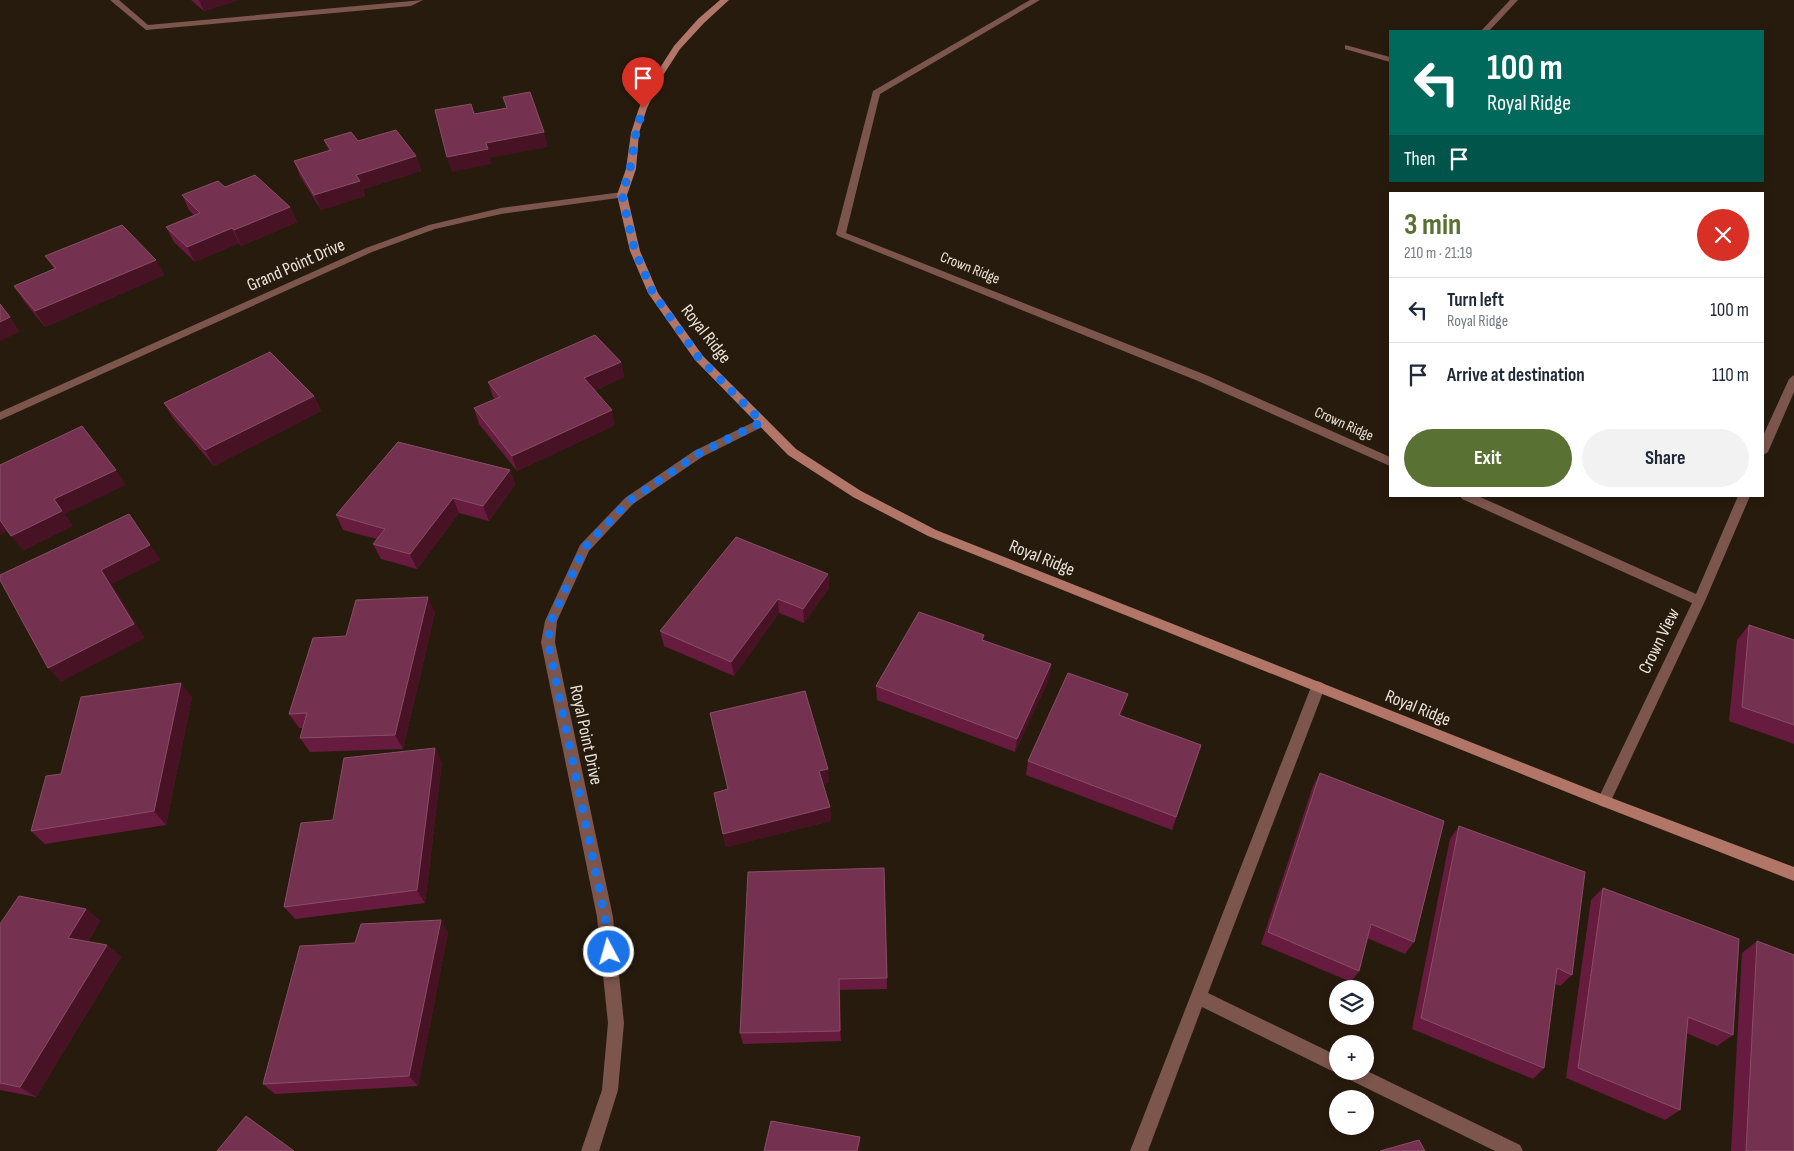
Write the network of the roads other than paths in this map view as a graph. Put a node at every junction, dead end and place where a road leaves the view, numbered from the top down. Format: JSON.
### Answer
{"nodes":[{"id":1,"x":114,"y":0,"type":"edge"},
{"id":2,"x":419,"y":0,"type":"edge"},
{"id":3,"x":725,"y":0,"type":"edge"},
{"id":4,"x":1036,"y":0,"type":"edge"},
{"id":5,"x":1514,"y":0,"type":"edge"},
{"id":6,"x":1486,"y":30,"type":"edge"},
{"id":7,"x":1348,"y":47,"type":"dead end"},
{"id":8,"x":1389,"y":60,"type":"edge"},
{"id":9,"x":622,"y":195,"type":"junction"},
{"id":10,"x":1794,"y":379,"type":"edge"},
{"id":11,"x":0,"y":416,"type":"edge"},
{"id":12,"x":762,"y":422,"type":"junction"},
{"id":13,"x":1764,"y":447,"type":"edge"},
{"id":14,"x":1389,"y":462,"type":"edge"},
{"id":15,"x":1468,"y":497,"type":"edge"},
{"id":16,"x":1744,"y":497,"type":"edge"},
{"id":17,"x":1699,"y":601,"type":"junction"},
{"id":18,"x":1318,"y":687,"type":"junction"},
{"id":19,"x":1604,"y":801,"type":"junction"},
{"id":20,"x":1794,"y":874,"type":"edge"},
{"id":21,"x":1198,"y":997,"type":"junction"},
{"id":22,"x":1329,"y":1061,"type":"edge"},
{"id":23,"x":1368,"y":1080,"type":"edge"},
{"id":24,"x":590,"y":1151,"type":"edge"},
{"id":25,"x":1139,"y":1151,"type":"edge"},
{"id":26,"x":1514,"y":1151,"type":"edge"}],
"edges":[{"from":1,"to":2,"type":"street"},
{"from":3,"to":9,"type":"street"},
{"from":4,"to":14,"type":"street","name":"Crown Ridge"},
{"from":5,"to":6,"type":"street"},
{"from":7,"to":8,"type":"street"},
{"from":9,"to":11,"type":"street","name":"Grand Point Drive"},
{"from":9,"to":12,"type":"street","name":"Royal Ridge"},
{"from":10,"to":13,"type":"street"},
{"from":12,"to":18,"type":"street","name":"Royal Ridge"},
{"from":12,"to":24,"type":"street","name":"Royal Point Drive"},
{"from":15,"to":17,"type":"street"},
{"from":16,"to":17,"type":"street","name":"Crown View"},
{"from":17,"to":19,"type":"street","name":"Crown View"},
{"from":18,"to":19,"type":"street","name":"Royal Ridge"},
{"from":18,"to":21,"type":"street"},
{"from":19,"to":20,"type":"street","name":"Royal Ridge"},
{"from":21,"to":22,"type":"street"},
{"from":21,"to":25,"type":"street"},
{"from":23,"to":26,"type":"street"}]}
